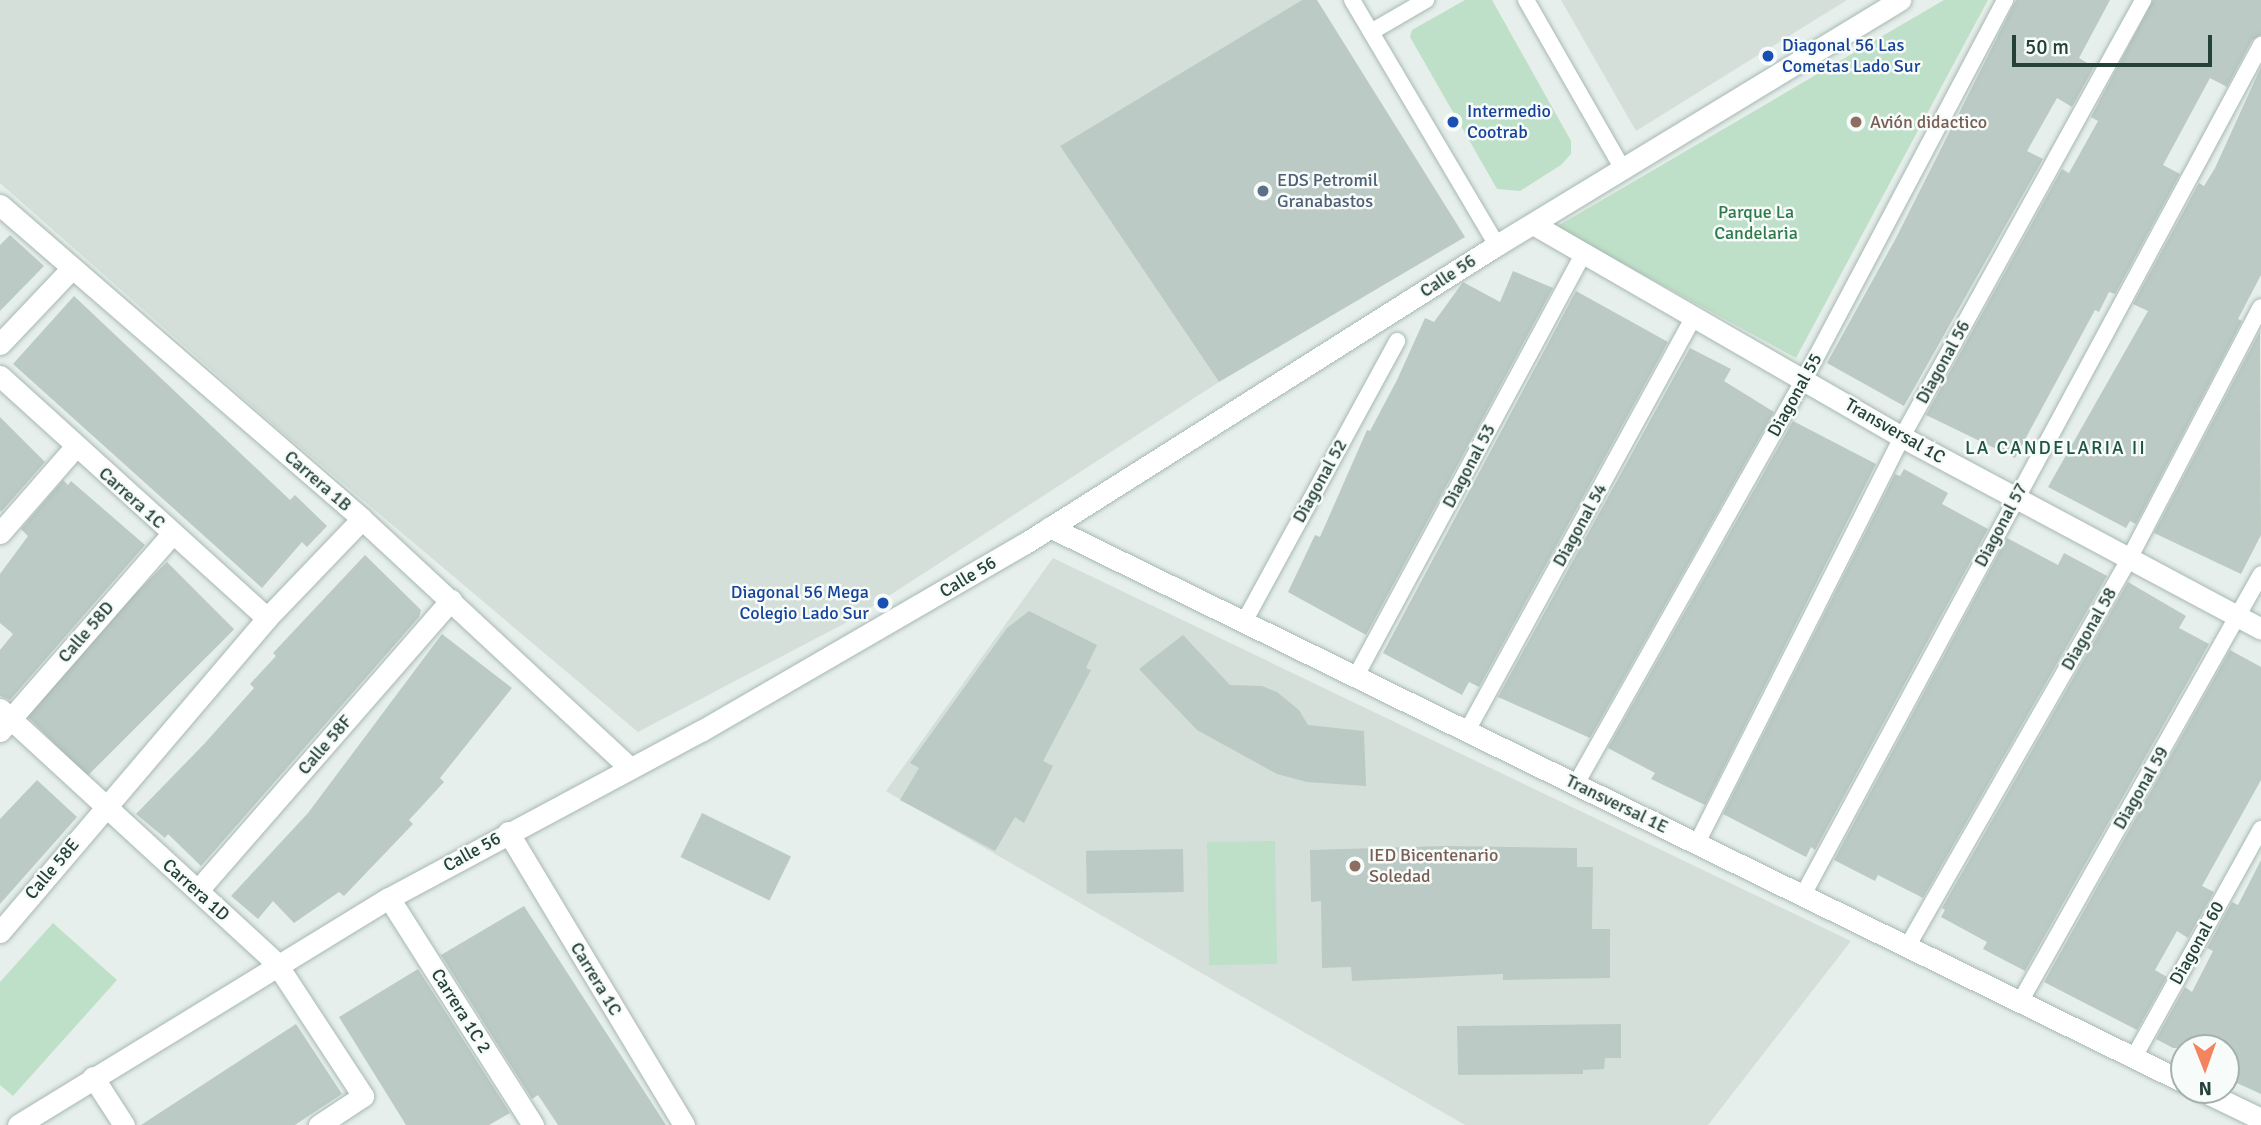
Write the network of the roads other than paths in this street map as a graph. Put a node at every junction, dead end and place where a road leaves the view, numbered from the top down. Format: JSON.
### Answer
{"nodes":[{"id":1,"x":1352,"y":0,"type":"edge"},
{"id":2,"x":1426,"y":0,"type":"edge"},
{"id":3,"x":1526,"y":0,"type":"edge"},
{"id":4,"x":1900,"y":0,"type":"edge"},
{"id":5,"x":2005,"y":0,"type":"edge"},
{"id":6,"x":2143,"y":0,"type":"edge"},
{"id":7,"x":1371,"y":32,"type":"junction"},
{"id":8,"x":2261,"y":44,"type":"edge"},
{"id":9,"x":1624,"y":171,"type":"junction"},
{"id":10,"x":0,"y":205,"type":"edge"},
{"id":11,"x":1533,"y":224,"type":"junction"},
{"id":12,"x":1497,"y":245,"type":"junction"},
{"id":13,"x":1583,"y":255,"type":"junction"},
{"id":14,"x":72,"y":268,"type":"junction"},
{"id":15,"x":2261,"y":307,"type":"edge"},
{"id":16,"x":1693,"y":318,"type":"junction"},
{"id":17,"x":1397,"y":341,"type":"dead end"},
{"id":18,"x":0,"y":344,"type":"edge"},
{"id":19,"x":0,"y":376,"type":"edge"},
{"id":20,"x":1805,"y":378,"type":"junction"},
{"id":21,"x":1902,"y":437,"type":"junction"},
{"id":22,"x":75,"y":447,"type":"junction"},
{"id":23,"x":2015,"y":497,"type":"junction"},
{"id":24,"x":362,"y":519,"type":"junction"},
{"id":25,"x":1050,"y":527,"type":"junction"},
{"id":26,"x":0,"y":533,"type":"edge"},
{"id":27,"x":172,"y":534,"type":"junction"},
{"id":28,"x":2129,"y":559,"type":"junction"},
{"id":29,"x":2261,"y":574,"type":"edge"},
{"id":30,"x":451,"y":600,"type":"junction"},
{"id":31,"x":2238,"y":617,"type":"junction"},
{"id":32,"x":267,"y":618,"type":"junction"},
{"id":33,"x":1244,"y":622,"type":"junction"},
{"id":34,"x":2261,"y":629,"type":"edge"},
{"id":35,"x":1356,"y":676,"type":"junction"},
{"id":36,"x":4,"y":719,"type":"edge"},
{"id":37,"x":1467,"y":731,"type":"junction"},
{"id":38,"x":628,"y":766,"type":"junction"},
{"id":39,"x":1576,"y":784,"type":"junction"},
{"id":40,"x":104,"y":807,"type":"junction"},
{"id":41,"x":2261,"y":829,"type":"edge"},
{"id":42,"x":508,"y":832,"type":"junction"},
{"id":43,"x":1697,"y":843,"type":"junction"},
{"id":44,"x":198,"y":890,"type":"junction"},
{"id":45,"x":1803,"y":895,"type":"junction"},
{"id":46,"x":389,"y":898,"type":"junction"},
{"id":47,"x":0,"y":932,"type":"edge"},
{"id":48,"x":1908,"y":947,"type":"junction"},
{"id":49,"x":276,"y":963,"type":"junction"},
{"id":50,"x":2020,"y":1002,"type":"junction"},
{"id":51,"x":2134,"y":1057,"type":"junction"},
{"id":52,"x":2170,"y":1075,"type":"edge"},
{"id":53,"x":93,"y":1077,"type":"junction"},
{"id":54,"x":2230,"y":1104,"type":"edge"},
{"id":55,"x":2261,"y":1119,"type":"edge"},
{"id":56,"x":528,"y":1124,"type":"edge"},
{"id":57,"x":18,"y":1125,"type":"edge"},
{"id":58,"x":124,"y":1125,"type":"edge"},
{"id":59,"x":319,"y":1125,"type":"edge"},
{"id":60,"x":684,"y":1125,"type":"edge"}],
"edges":[{"from":1,"to":7,"type":"lane"},
{"from":2,"to":7,"type":"lane"},
{"from":3,"to":9,"type":"lane"},
{"from":4,"to":9,"type":"street","name":"Calle 56"},
{"from":5,"to":20,"type":"lane","name":"Diagonal 55"},
{"from":6,"to":21,"type":"lane","name":"Diagonal 56"},
{"from":7,"to":12,"type":"lane"},
{"from":8,"to":23,"type":"lane","name":"Diagonal 57"},
{"from":9,"to":11,"type":"street","name":"Calle 56"},
{"from":10,"to":14,"type":"street","name":"Carrera 1B"},
{"from":11,"to":12,"type":"street","name":"Calle 56"},
{"from":11,"to":13,"type":"street","name":"Transversal 1C"},
{"from":12,"to":25,"type":"street","name":"Calle 56"},
{"from":13,"to":16,"type":"street","name":"Transversal 1C"},
{"from":13,"to":35,"type":"lane","name":"Diagonal 53"},
{"from":14,"to":18,"type":"street"},
{"from":14,"to":24,"type":"street","name":"Carrera 1B"},
{"from":15,"to":28,"type":"lane","name":"Diagonal 58"},
{"from":16,"to":20,"type":"street","name":"Transversal 1C"},
{"from":16,"to":37,"type":"lane","name":"Diagonal 54"},
{"from":17,"to":33,"type":"lane","name":"Diagonal 52"},
{"from":19,"to":22,"type":"street","name":"Carrera 1C"},
{"from":20,"to":21,"type":"street","name":"Transversal 1C"},
{"from":20,"to":39,"type":"lane","name":"Diagonal 55"},
{"from":21,"to":23,"type":"street","name":"Transversal 1C"},
{"from":21,"to":43,"type":"lane","name":"Diagonal 56"},
{"from":22,"to":26,"type":"street"},
{"from":22,"to":27,"type":"street","name":"Carrera 1C"},
{"from":23,"to":28,"type":"street","name":"Transversal 1C"},
{"from":23,"to":45,"type":"lane","name":"Diagonal 57"},
{"from":24,"to":30,"type":"street","name":"Carrera 1B"},
{"from":24,"to":32,"type":"street"},
{"from":25,"to":33,"type":"street","name":"Transversal 1E"},
{"from":25,"to":38,"type":"street","name":"Calle 56"},
{"from":27,"to":32,"type":"street","name":"Carrera 1C"},
{"from":27,"to":36,"type":"street","name":"Calle 58D"},
{"from":28,"to":31,"type":"street","name":"Transversal 1C"},
{"from":28,"to":48,"type":"lane","name":"Diagonal 58"},
{"from":29,"to":31,"type":"lane","name":"Diagonal 59"},
{"from":30,"to":38,"type":"street","name":"Carrera 1B"},
{"from":30,"to":44,"type":"street","name":"Calle 58F"},
{"from":31,"to":34,"type":"street","name":"Transversal 1C"},
{"from":31,"to":50,"type":"lane","name":"Diagonal 59"},
{"from":32,"to":40,"type":"street"},
{"from":33,"to":35,"type":"street","name":"Transversal 1E"},
{"from":35,"to":37,"type":"street","name":"Transversal 1E"},
{"from":36,"to":40,"type":"street","name":"Carrera 1D"},
{"from":37,"to":39,"type":"street","name":"Transversal 1E"},
{"from":38,"to":42,"type":"street","name":"Calle 56"},
{"from":39,"to":43,"type":"street","name":"Transversal 1E"},
{"from":40,"to":44,"type":"street","name":"Carrera 1D"},
{"from":40,"to":47,"type":"street","name":"Calle 58E"},
{"from":41,"to":51,"type":"lane","name":"Diagonal 60"},
{"from":42,"to":46,"type":"street","name":"Calle 56"},
{"from":42,"to":60,"type":"street","name":"Carrera 1C"},
{"from":43,"to":45,"type":"street","name":"Transversal 1E"},
{"from":44,"to":49,"type":"street","name":"Carrera 1D"},
{"from":45,"to":48,"type":"street","name":"Transversal 1E"},
{"from":46,"to":49,"type":"street","name":"Calle 56"},
{"from":46,"to":56,"type":"street","name":"Carrera 1C 2"},
{"from":48,"to":50,"type":"street","name":"Transversal 1E"},
{"from":49,"to":53,"type":"street","name":"Calle 56"},
{"from":49,"to":59,"type":"street","name":"Carrera 1D"},
{"from":50,"to":51,"type":"street","name":"Transversal 1E"},
{"from":51,"to":52,"type":"street","name":"Transversal 1E"},
{"from":53,"to":57,"type":"street","name":"Calle 56"},
{"from":53,"to":58,"type":"street"},
{"from":54,"to":55,"type":"street"}]}
